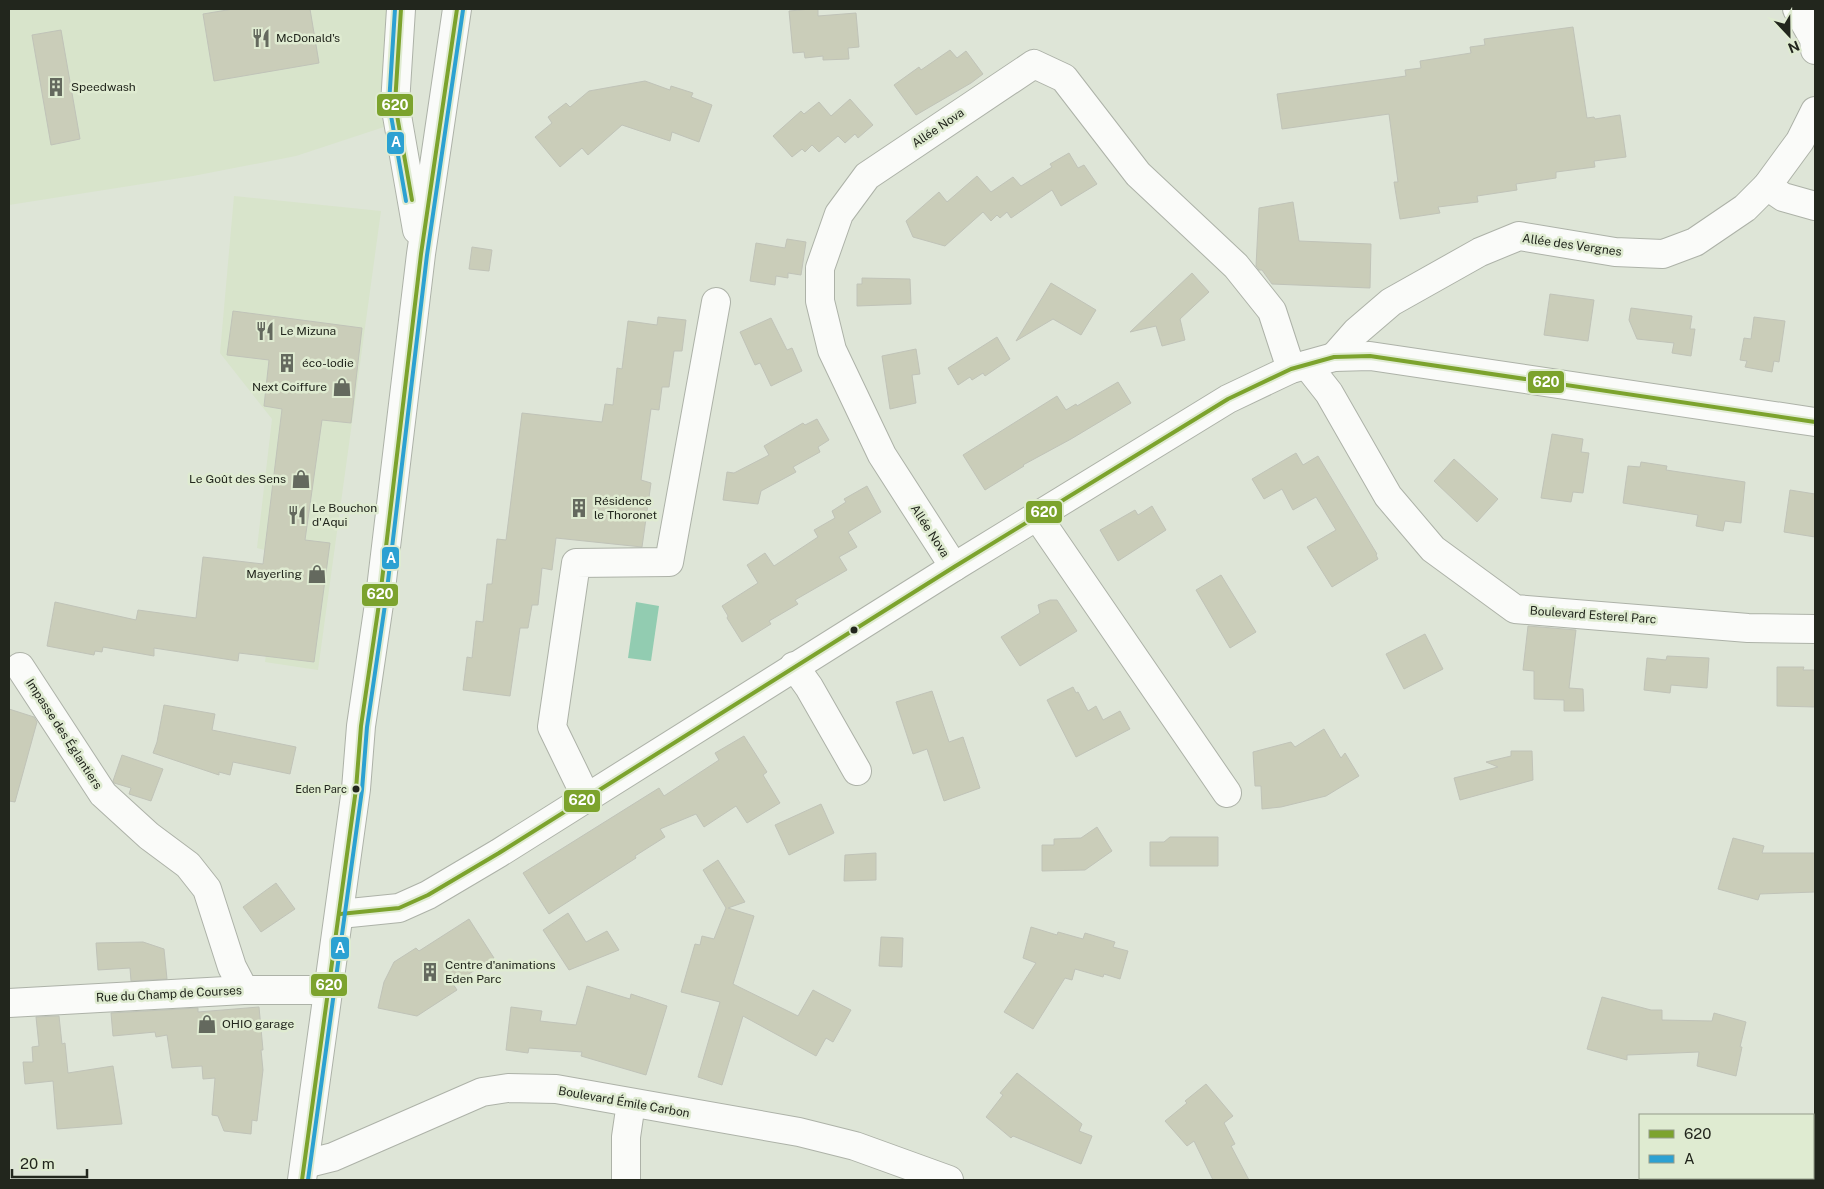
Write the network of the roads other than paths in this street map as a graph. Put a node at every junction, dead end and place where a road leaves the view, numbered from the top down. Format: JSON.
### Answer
{"nodes":[{"id":1,"x":401,"y":9,"type":"edge"},
{"id":2,"x":457,"y":9,"type":"edge"},
{"id":3,"x":1797,"y":9,"type":"edge"},
{"id":4,"x":1815,"y":50,"type":"edge"},
{"id":5,"x":1815,"y":111,"type":"edge"},
{"id":6,"x":1767,"y":186,"type":"junction"},
{"id":7,"x":1815,"y":206,"type":"edge"},
{"id":8,"x":421,"y":254,"type":"junction"},
{"id":9,"x":716,"y":302,"type":"dead end"},
{"id":10,"x":1334,"y":357,"type":"junction"},
{"id":11,"x":1299,"y":367,"type":"junction"},
{"id":12,"x":1815,"y":422,"type":"edge"},
{"id":13,"x":1037,"y":516,"type":"junction"},
{"id":14,"x":954,"y":567,"type":"junction"},
{"id":15,"x":1815,"y":629,"type":"edge"},
{"id":16,"x":794,"y":666,"type":"junction"},
{"id":17,"x":20,"y":667,"type":"dead end"},
{"id":18,"x":857,"y":771,"type":"dead end"},
{"id":19,"x":1227,"y":793,"type":"dead end"},
{"id":20,"x":586,"y":797,"type":"junction"},
{"id":21,"x":340,"y":914,"type":"junction"},
{"id":22,"x":244,"y":990,"type":"junction"},
{"id":23,"x":329,"y":990,"type":"junction"},
{"id":24,"x":9,"y":1003,"type":"edge"},
{"id":25,"x":631,"y":1103,"type":"junction"},
{"id":26,"x":304,"y":1172,"type":"edge"},
{"id":27,"x":626,"y":1180,"type":"edge"},
{"id":28,"x":949,"y":1180,"type":"edge"}],
"edges":[{"from":1,"to":8,"type":"street"},
{"from":2,"to":8,"type":"street"},
{"from":3,"to":4,"type":"street"},
{"from":5,"to":6,"type":"street","name":"Allée des Vergnes"},
{"from":6,"to":7,"type":"street"},
{"from":6,"to":10,"type":"street","name":"Allée des Vergnes"},
{"from":8,"to":21,"type":"street"},
{"from":9,"to":20,"type":"street"},
{"from":10,"to":11,"type":"street"},
{"from":10,"to":12,"type":"street"},
{"from":11,"to":13,"type":"street"},
{"from":11,"to":14,"type":"street","name":"Allée Nova"},
{"from":11,"to":15,"type":"street","name":"Boulevard Esterel Parc"},
{"from":13,"to":14,"type":"street"},
{"from":13,"to":19,"type":"street"},
{"from":14,"to":16,"type":"street"},
{"from":16,"to":18,"type":"street"},
{"from":16,"to":20,"type":"street"},
{"from":17,"to":22,"type":"street","name":"Impasse des Églantiers"},
{"from":20,"to":21,"type":"street"},
{"from":21,"to":23,"type":"street"},
{"from":22,"to":23,"type":"street","name":"Rue du Champ de Courses"},
{"from":22,"to":24,"type":"street","name":"Rue du Champ de Courses"},
{"from":23,"to":26,"type":"street"},
{"from":25,"to":26,"type":"street","name":"Boulevard Émile Carbon"},
{"from":25,"to":27,"type":"street"},
{"from":25,"to":28,"type":"street","name":"Boulevard Émile Carbon"}]}
